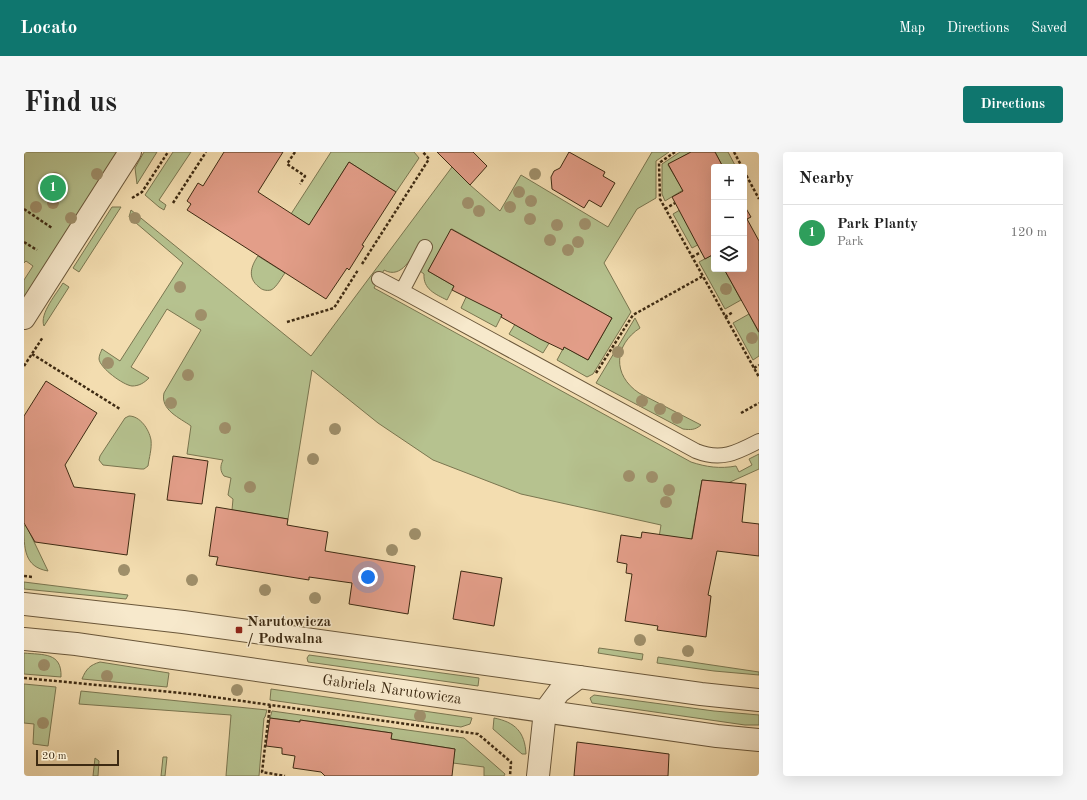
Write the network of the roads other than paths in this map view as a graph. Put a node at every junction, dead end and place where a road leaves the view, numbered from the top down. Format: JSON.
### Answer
{"nodes":[{"id":1,"x":130,"y":152,"type":"edge"},
{"id":2,"x":426,"y":247,"type":"dead end"},
{"id":3,"x":379,"y":280,"type":"dead end"},
{"id":4,"x":402,"y":291,"type":"junction"},
{"id":5,"x":24,"y":318,"type":"edge"},
{"id":6,"x":759,"y":441,"type":"edge"},
{"id":7,"x":24,"y":604,"type":"edge"},
{"id":8,"x":24,"y":639,"type":"edge"},
{"id":9,"x":579,"y":677,"type":"junction"},
{"id":10,"x":759,"y":700,"type":"edge"},
{"id":11,"x":545,"y":711,"type":"junction"},
{"id":12,"x":759,"y":740,"type":"edge"},
{"id":13,"x":538,"y":776,"type":"edge"}],
"edges":[{"from":1,"to":5,"type":"street"},
{"from":2,"to":4,"type":"lane"},
{"from":3,"to":4,"type":"lane"},
{"from":4,"to":6,"type":"lane"},
{"from":7,"to":9,"type":"street"},
{"from":8,"to":11,"type":"street","name":"Gabriela Narutowicza"},
{"from":9,"to":10,"type":"street"},
{"from":9,"to":11,"type":"street"},
{"from":11,"to":12,"type":"street","name":"Gabriela Narutowicza"},
{"from":11,"to":13,"type":"street"}]}
